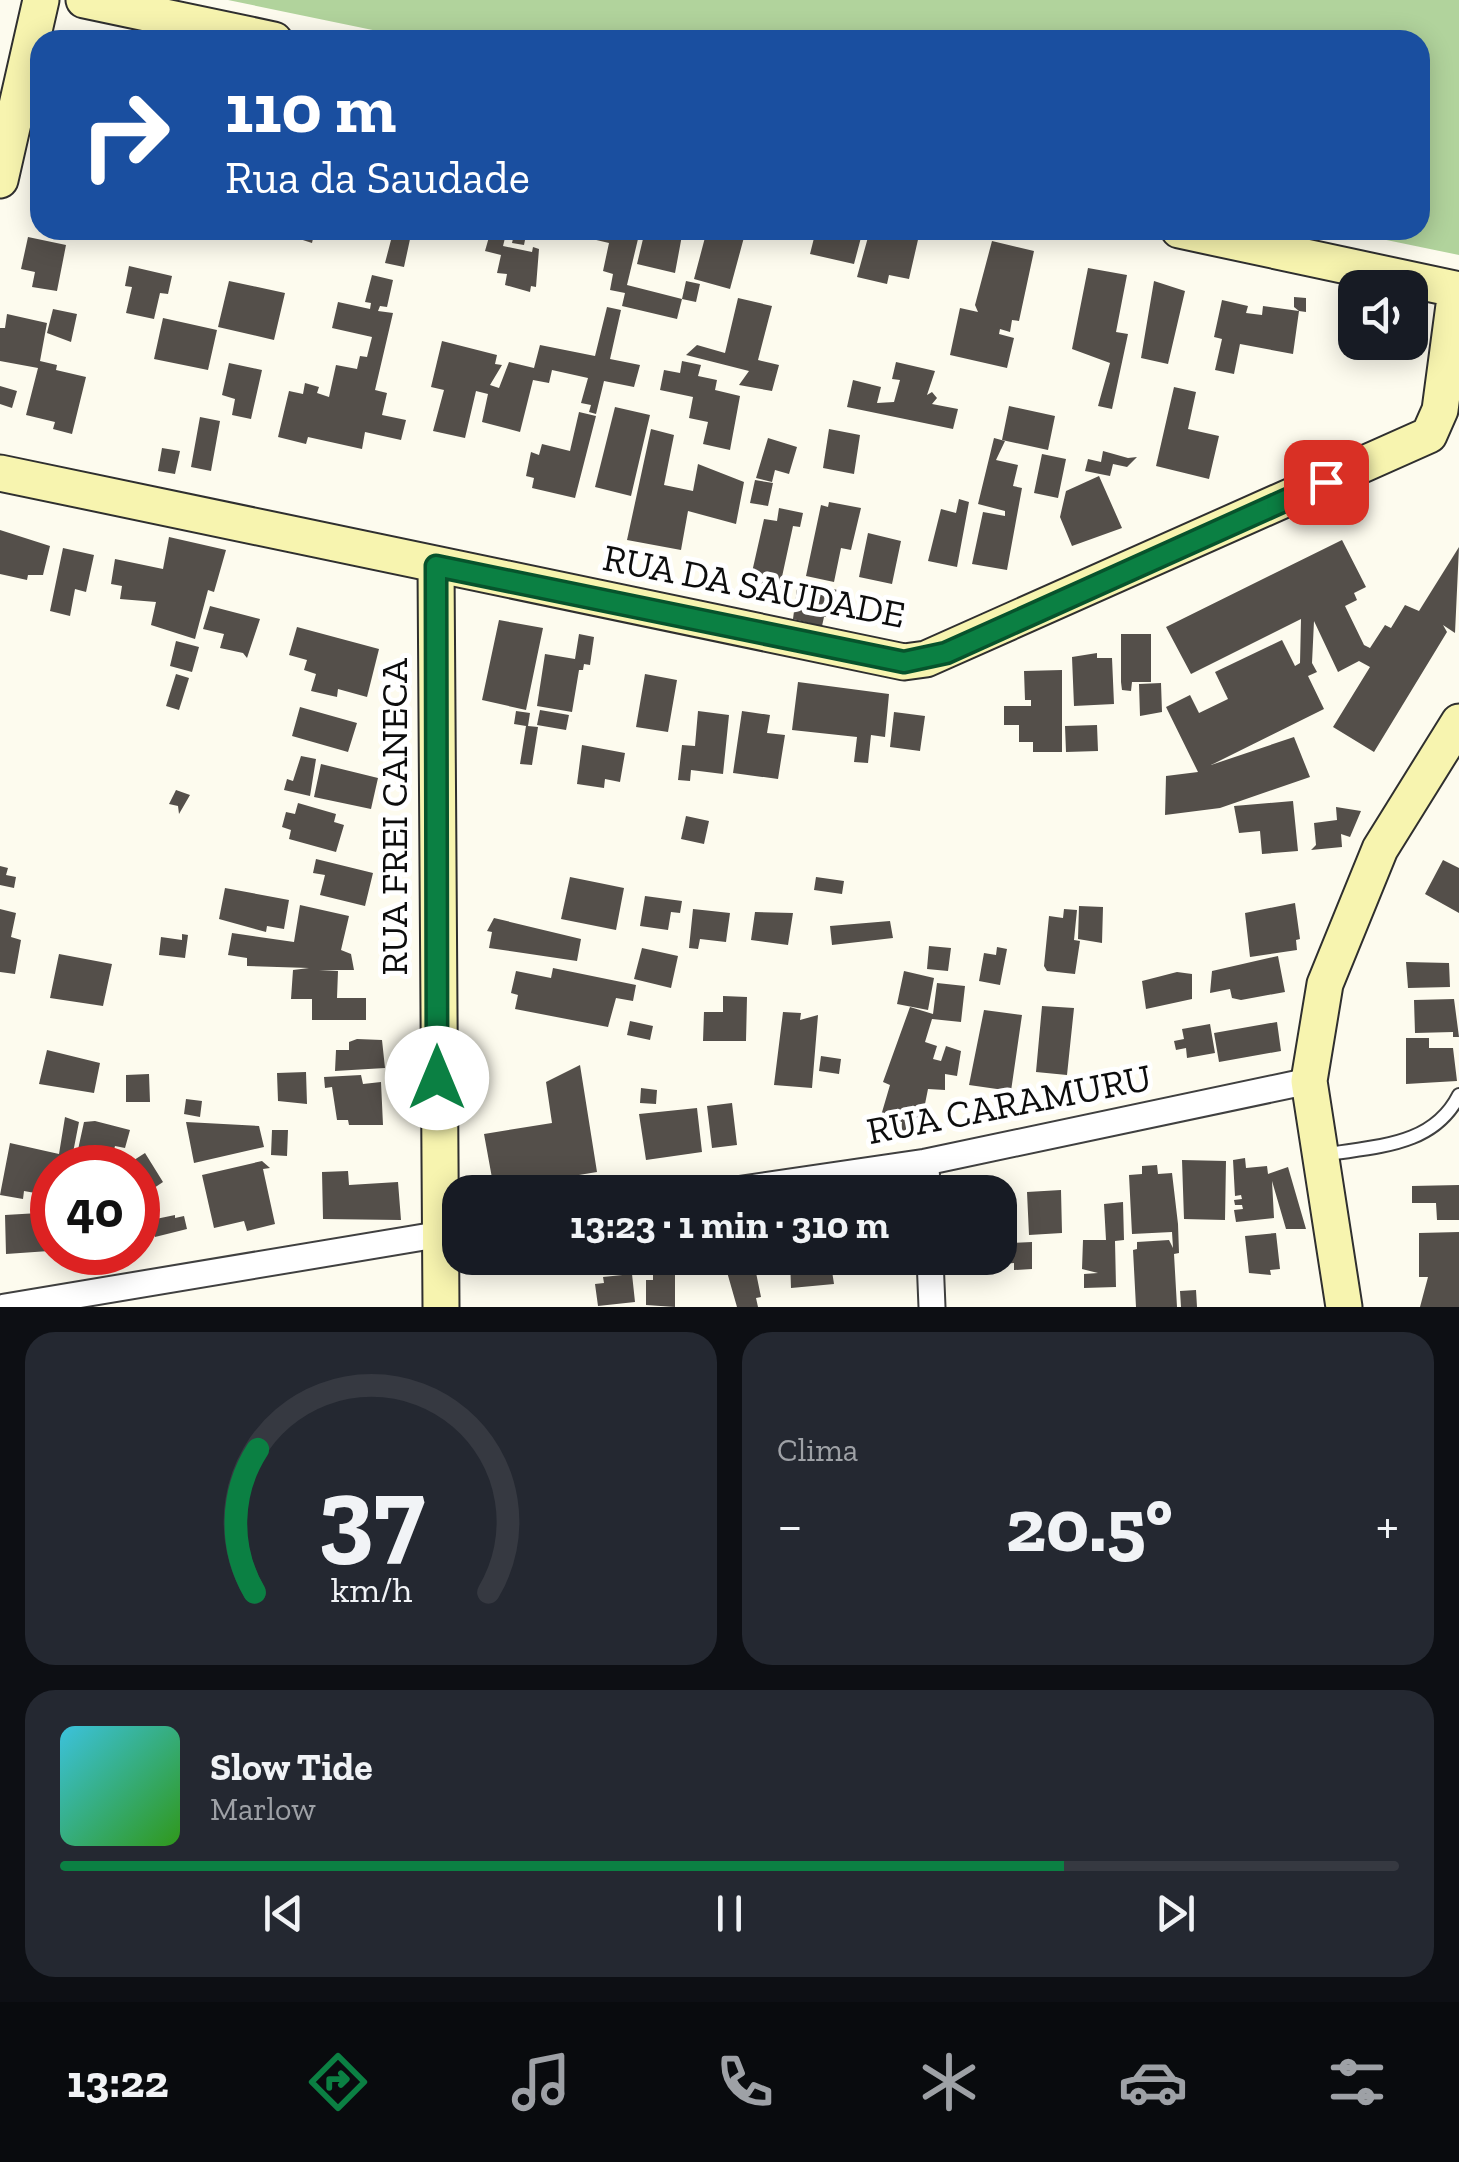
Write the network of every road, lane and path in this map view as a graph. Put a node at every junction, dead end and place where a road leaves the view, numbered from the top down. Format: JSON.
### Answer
{"nodes":[{"id":1,"x":41,"y":0,"type":"edge"},
{"id":2,"x":84,"y":0,"type":"edge"},
{"id":3,"x":34,"y":30,"type":"edge"},
{"id":4,"x":226,"y":30,"type":"edge"},
{"id":5,"x":30,"y":48,"type":"edge"},
{"id":6,"x":0,"y":180,"type":"edge"},
{"id":7,"x":1226,"y":240,"type":"edge"},
{"id":8,"x":1458,"y":290,"type":"edge"},
{"id":9,"x":0,"y":473,"type":"edge"},
{"id":10,"x":436,"y":566,"type":"junction"},
{"id":11,"x":1459,"y":722,"type":"edge"},
{"id":12,"x":1309,"y":1081,"type":"junction"},
{"id":13,"x":1459,"y":1094,"type":"edge"},
{"id":14,"x":1320,"y":1156,"type":"junction"},
{"id":15,"x":926,"y":1162,"type":"junction"},
{"id":16,"x":447,"y":1175,"type":"edge"},
{"id":17,"x":838,"y":1175,"type":"edge"},
{"id":18,"x":927,"y":1175,"type":"edge"},
{"id":19,"x":442,"y":1234,"type":"edge"},
{"id":20,"x":443,"y":1275,"type":"edge"},
{"id":21,"x":931,"y":1275,"type":"edge"},
{"id":22,"x":1339,"y":1302,"type":"edge"},
{"id":23,"x":5,"y":1307,"type":"edge"},
{"id":24,"x":440,"y":1307,"type":"edge"},
{"id":25,"x":932,"y":1307,"type":"edge"}],
"edges":[{"from":1,"to":3,"type":"street"},
{"from":2,"to":4,"type":"street"},
{"from":5,"to":6,"type":"street"},
{"from":7,"to":8,"type":"street"},
{"from":8,"to":10,"type":"street","name":"RUA DA SAUDADE"},
{"from":9,"to":10,"type":"street","name":"RUA DA SAUDADE"},
{"from":10,"to":16,"type":"street","name":"RUA FREI CANECA"},
{"from":11,"to":12,"type":"street"},
{"from":12,"to":14,"type":"street"},
{"from":12,"to":15,"type":"street","name":"RUA CARAMURU"},
{"from":13,"to":14,"type":"lane"},
{"from":14,"to":22,"type":"street"},
{"from":15,"to":17,"type":"street","name":"RUA CARAMURU"},
{"from":15,"to":18,"type":"street"},
{"from":19,"to":23,"type":"street"},
{"from":20,"to":24,"type":"street","name":"RUA FREI CANECA"},
{"from":21,"to":25,"type":"street"}]}
